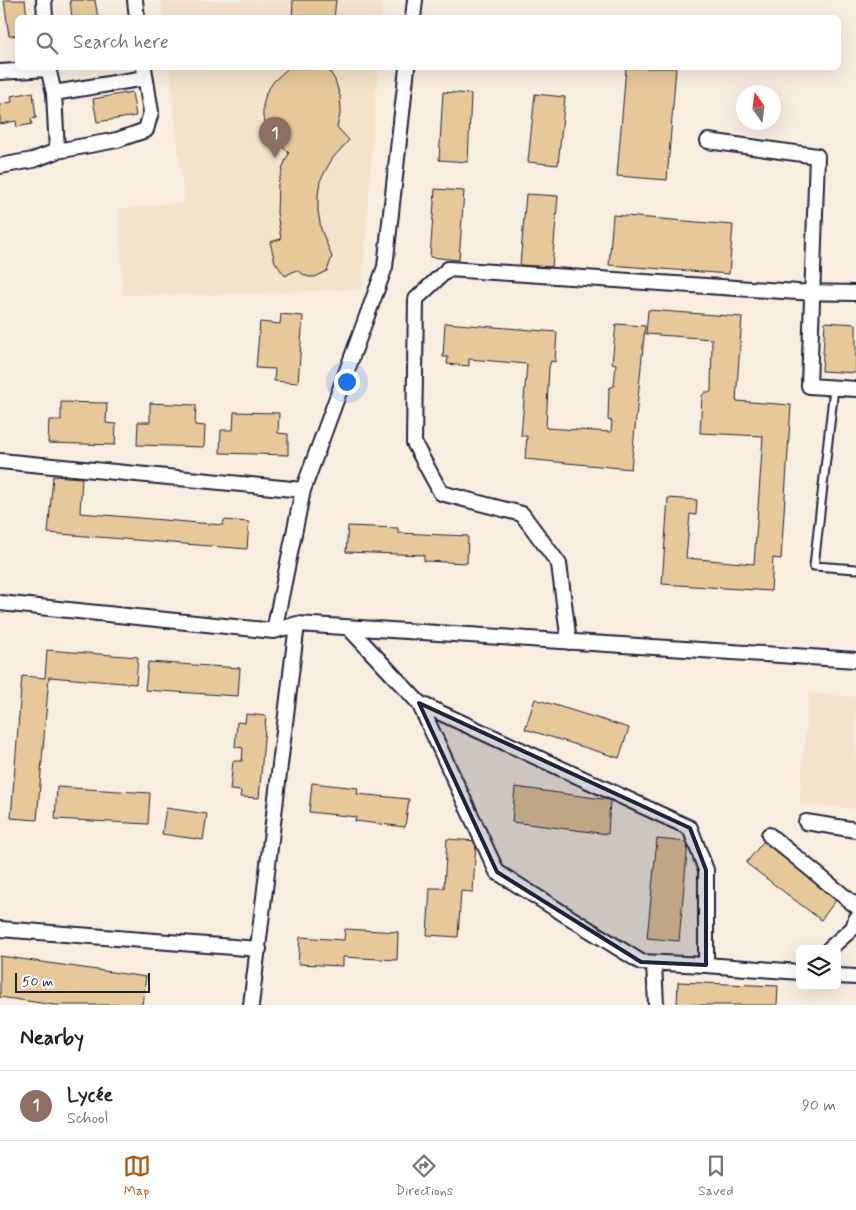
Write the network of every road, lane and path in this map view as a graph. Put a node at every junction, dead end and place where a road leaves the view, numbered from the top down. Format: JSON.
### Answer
{"nodes":[{"id":1,"x":44,"y":0,"type":"edge"},
{"id":2,"x":135,"y":0,"type":"edge"},
{"id":3,"x":415,"y":0,"type":"edge"},
{"id":4,"x":45,"y":15,"type":"edge"},
{"id":5,"x":137,"y":15,"type":"edge"},
{"id":6,"x":413,"y":15,"type":"edge"},
{"id":7,"x":24,"y":70,"type":"edge"},
{"id":8,"x":48,"y":70,"type":"edge"},
{"id":9,"x":408,"y":70,"type":"edge"},
{"id":10,"x":0,"y":72,"type":"edge"},
{"id":11,"x":144,"y":73,"type":"edge"},
{"id":12,"x":54,"y":93,"type":"junction"},
{"id":13,"x":708,"y":141,"type":"dead end"},
{"id":14,"x":57,"y":151,"type":"junction"},
{"id":15,"x":0,"y":166,"type":"edge"},
{"id":16,"x":812,"y":293,"type":"junction"},
{"id":17,"x":856,"y":293,"type":"edge"},
{"id":18,"x":834,"y":388,"type":"junction"},
{"id":19,"x":856,"y":389,"type":"edge"},
{"id":20,"x":0,"y":461,"type":"edge"},
{"id":21,"x":303,"y":490,"type":"junction"},
{"id":22,"x":856,"y":569,"type":"edge"},
{"id":23,"x":0,"y":603,"type":"edge"},
{"id":24,"x":297,"y":624,"type":"junction"},
{"id":25,"x":349,"y":628,"type":"junction"},
{"id":26,"x":274,"y":631,"type":"junction"},
{"id":27,"x":569,"y":642,"type":"junction"},
{"id":28,"x":856,"y":660,"type":"edge"},
{"id":29,"x":419,"y":703,"type":"junction"},
{"id":30,"x":806,"y":822,"type":"dead end"},
{"id":31,"x":856,"y":830,"type":"edge"},
{"id":32,"x":769,"y":835,"type":"dead end"},
{"id":33,"x":856,"y":906,"type":"edge"},
{"id":34,"x":856,"y":919,"type":"edge"},
{"id":35,"x":0,"y":929,"type":"edge"},
{"id":36,"x":834,"y":945,"type":"edge"},
{"id":37,"x":258,"y":949,"type":"junction"},
{"id":38,"x":654,"y":963,"type":"junction"},
{"id":39,"x":706,"y":965,"type":"junction"},
{"id":40,"x":796,"y":971,"type":"edge"},
{"id":41,"x":841,"y":976,"type":"edge"},
{"id":42,"x":856,"y":977,"type":"edge"},
{"id":43,"x":251,"y":1005,"type":"edge"},
{"id":44,"x":656,"y":1005,"type":"edge"}],
"edges":[{"from":1,"to":4,"type":"street"},
{"from":2,"to":5,"type":"street"},
{"from":3,"to":6,"type":"street"},
{"from":7,"to":10,"type":"street"},
{"from":8,"to":12,"type":"street"},
{"from":9,"to":21,"type":"street"},
{"from":11,"to":12,"type":"street"},
{"from":11,"to":14,"type":"street"},
{"from":12,"to":14,"type":"street"},
{"from":13,"to":16,"type":"street"},
{"from":14,"to":15,"type":"street"},
{"from":16,"to":17,"type":"street"},
{"from":16,"to":18,"type":"street"},
{"from":16,"to":27,"type":"street"},
{"from":18,"to":19,"type":"street"},
{"from":18,"to":22,"type":"lane"},
{"from":20,"to":21,"type":"street"},
{"from":21,"to":26,"type":"street"},
{"from":23,"to":26,"type":"street"},
{"from":24,"to":25,"type":"street"},
{"from":24,"to":26,"type":"street"},
{"from":24,"to":37,"type":"street"},
{"from":25,"to":27,"type":"street"},
{"from":25,"to":29,"type":"street"},
{"from":27,"to":28,"type":"street"},
{"from":29,"to":38,"type":"street"},
{"from":29,"to":39,"type":"street"},
{"from":30,"to":31,"type":"street"},
{"from":32,"to":33,"type":"street"},
{"from":34,"to":36,"type":"street"},
{"from":35,"to":37,"type":"street"},
{"from":37,"to":43,"type":"street"},
{"from":38,"to":39,"type":"street"},
{"from":38,"to":44,"type":"street"},
{"from":39,"to":40,"type":"street"},
{"from":41,"to":42,"type":"street"}]}
